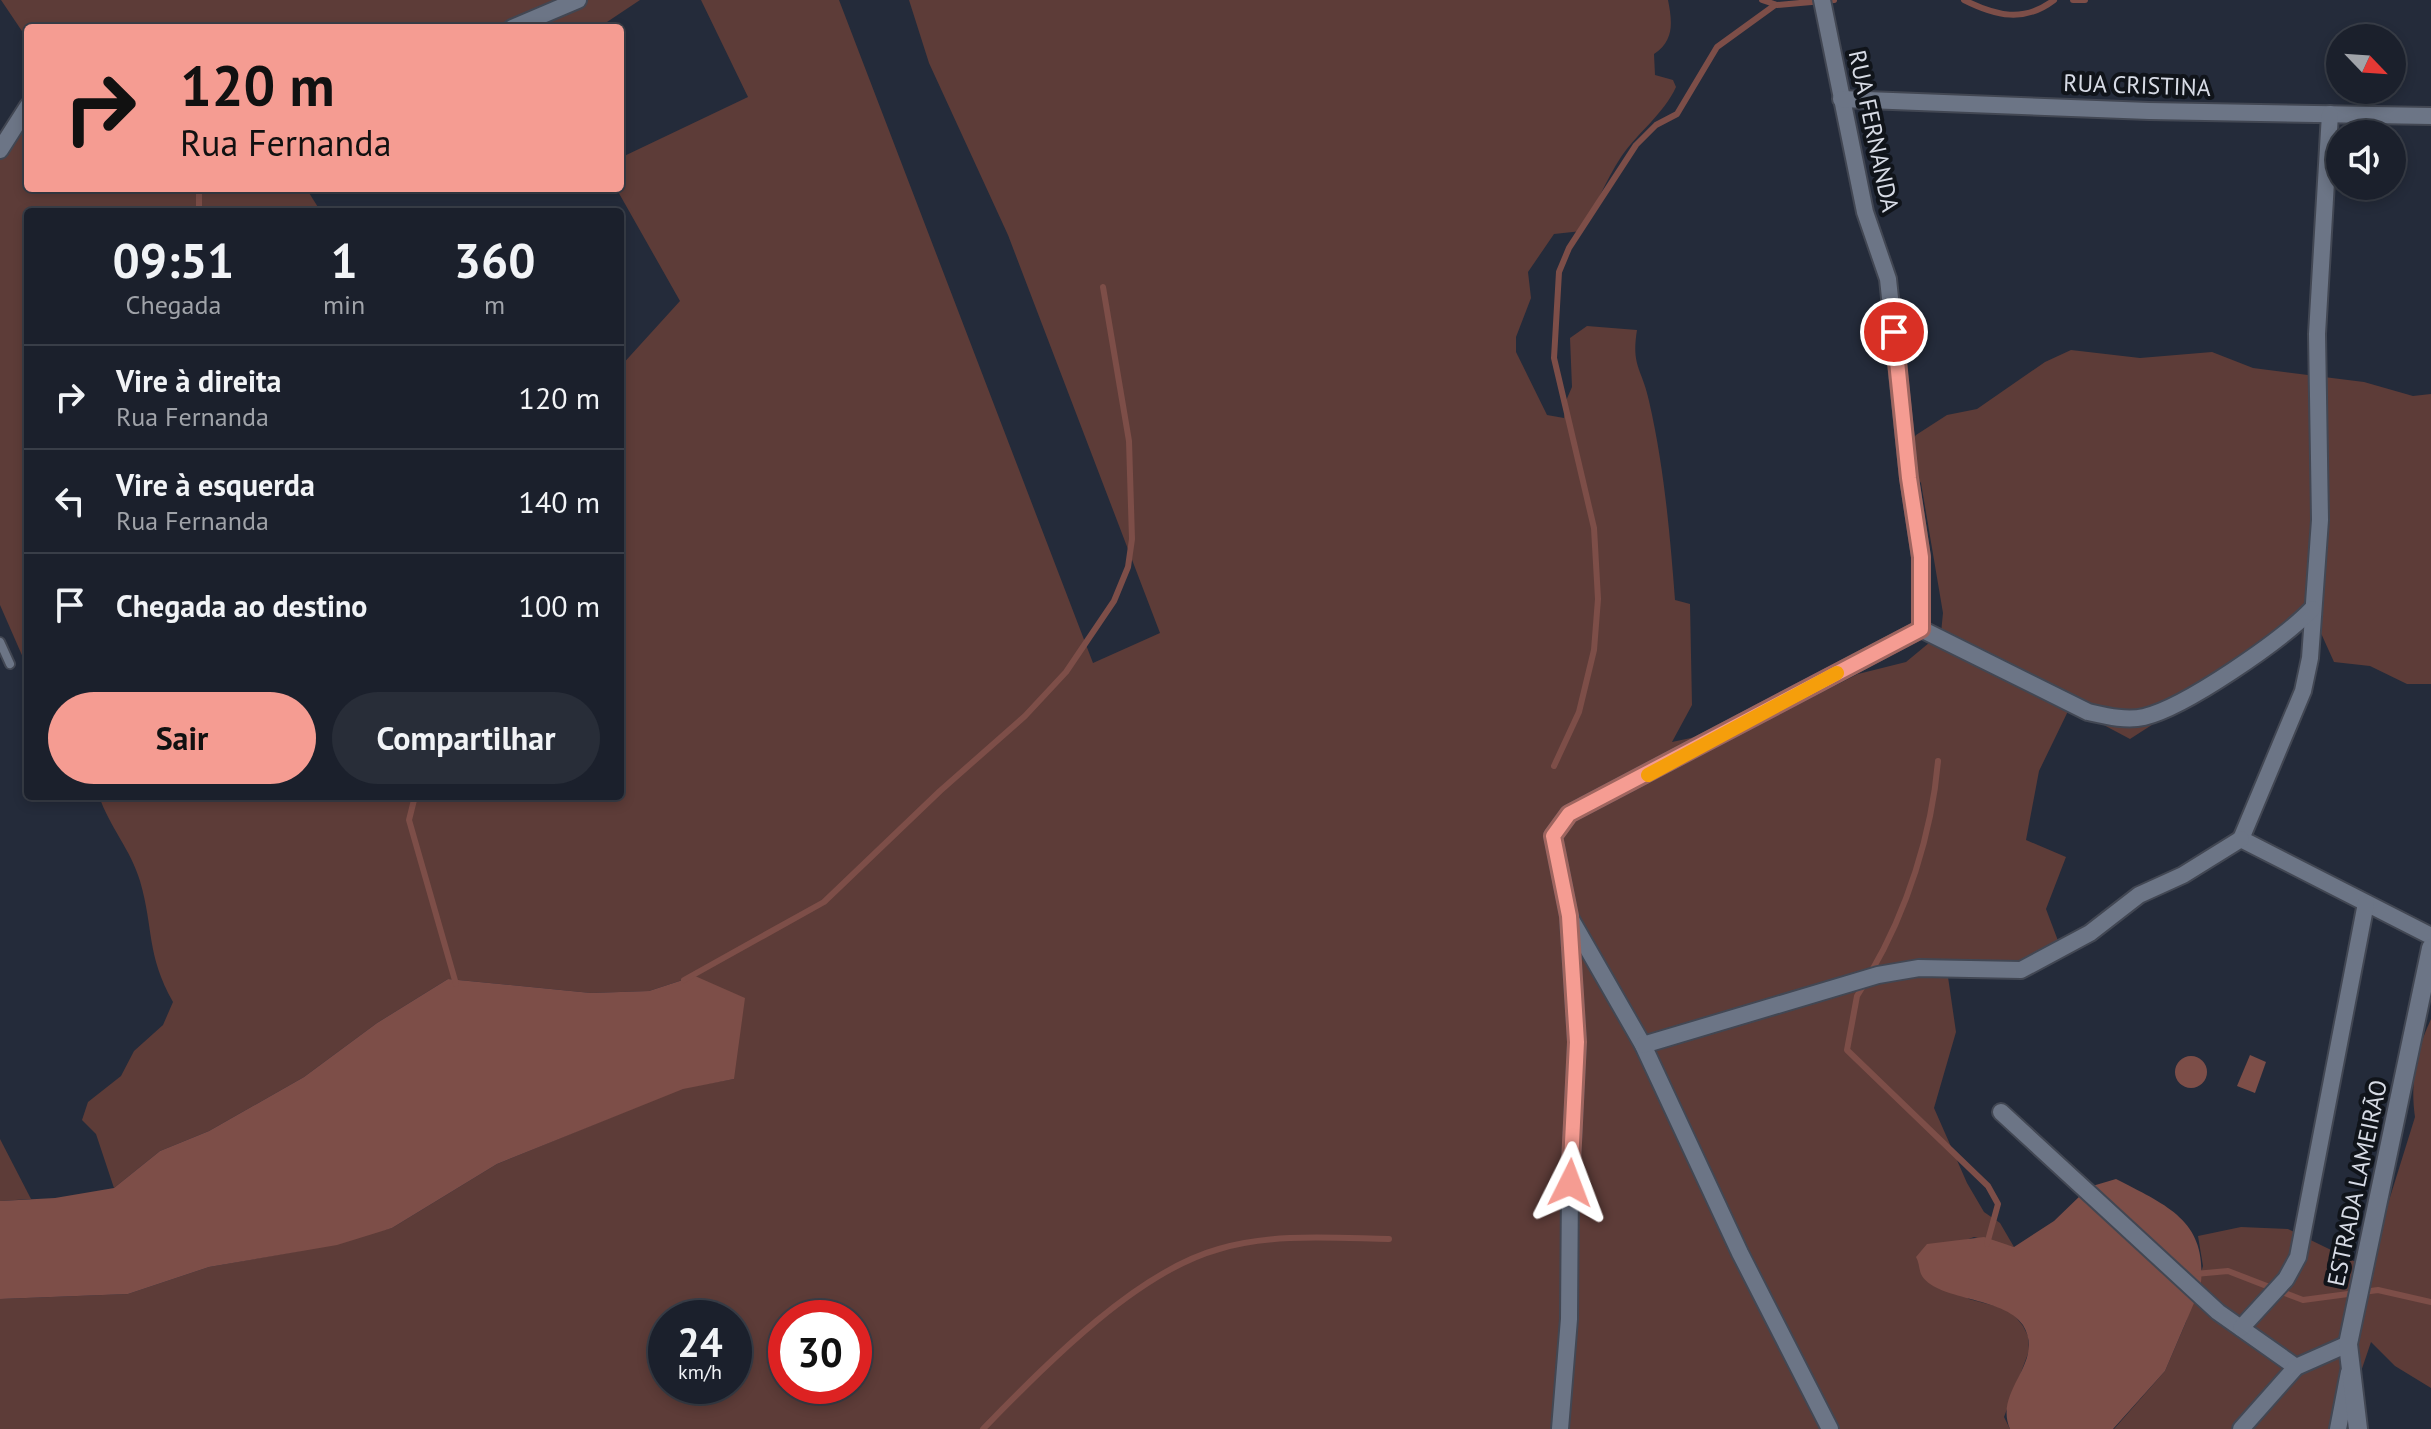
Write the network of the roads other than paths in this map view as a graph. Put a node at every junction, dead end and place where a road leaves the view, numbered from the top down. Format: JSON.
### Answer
{"nodes":[{"id":1,"x":578,"y":0,"type":"edge"},
{"id":2,"x":1822,"y":0,"type":"edge"},
{"id":3,"x":521,"y":24,"type":"edge"},
{"id":4,"x":1841,"y":99,"type":"junction"},
{"id":5,"x":24,"y":112,"type":"edge"},
{"id":6,"x":2330,"y":114,"type":"junction"},
{"id":7,"x":2431,"y":116,"type":"edge"},
{"id":8,"x":0,"y":150,"type":"edge"},
{"id":9,"x":2312,"y":609,"type":"junction"},
{"id":10,"x":1921,"y":629,"type":"junction"},
{"id":11,"x":0,"y":642,"type":"edge"},
{"id":12,"x":10,"y":664,"type":"dead end"},
{"id":13,"x":2241,"y":839,"type":"junction"},
{"id":14,"x":2366,"y":903,"type":"junction"},
{"id":15,"x":1569,"y":916,"type":"junction"},
{"id":16,"x":2431,"y":936,"type":"edge"},
{"id":17,"x":2431,"y":948,"type":"edge"},
{"id":18,"x":1643,"y":1045,"type":"junction"},
{"id":19,"x":2001,"y":1112,"type":"dead end"},
{"id":20,"x":2241,"y":1328,"type":"junction"},
{"id":21,"x":2348,"y":1344,"type":"junction"},
{"id":22,"x":2350,"y":1363,"type":"junction"},
{"id":23,"x":2296,"y":1367,"type":"junction"},
{"id":24,"x":1560,"y":1429,"type":"edge"},
{"id":25,"x":1830,"y":1429,"type":"edge"},
{"id":26,"x":2241,"y":1429,"type":"edge"},
{"id":27,"x":2338,"y":1429,"type":"edge"},
{"id":28,"x":2358,"y":1429,"type":"edge"}],
"edges":[{"from":1,"to":3,"type":"street"},
{"from":2,"to":4,"type":"street","name":"RUA FERNANDA"},
{"from":4,"to":6,"type":"street","name":"RUA CRISTINA"},
{"from":4,"to":10,"type":"street","name":"RUA FERNANDA"},
{"from":5,"to":8,"type":"street"},
{"from":6,"to":7,"type":"street","name":"RUA CRISTINA"},
{"from":6,"to":9,"type":"street"},
{"from":9,"to":10,"type":"street"},
{"from":9,"to":13,"type":"street"},
{"from":10,"to":15,"type":"street"},
{"from":11,"to":12,"type":"lane"},
{"from":13,"to":14,"type":"street"},
{"from":13,"to":18,"type":"street"},
{"from":14,"to":16,"type":"street"},
{"from":14,"to":20,"type":"street"},
{"from":15,"to":18,"type":"street"},
{"from":15,"to":24,"type":"street"},
{"from":17,"to":21,"type":"street","name":"ESTRADA LAMEIRÃO"},
{"from":18,"to":25,"type":"street"},
{"from":19,"to":20,"type":"street"},
{"from":20,"to":23,"type":"street"},
{"from":21,"to":22,"type":"street","name":"ESTRADA LAMEIRÃO"},
{"from":21,"to":23,"type":"street"},
{"from":22,"to":27,"type":"street"},
{"from":22,"to":28,"type":"street","name":"ESTRADA LAMEIRÃO"},
{"from":23,"to":26,"type":"street"}]}
